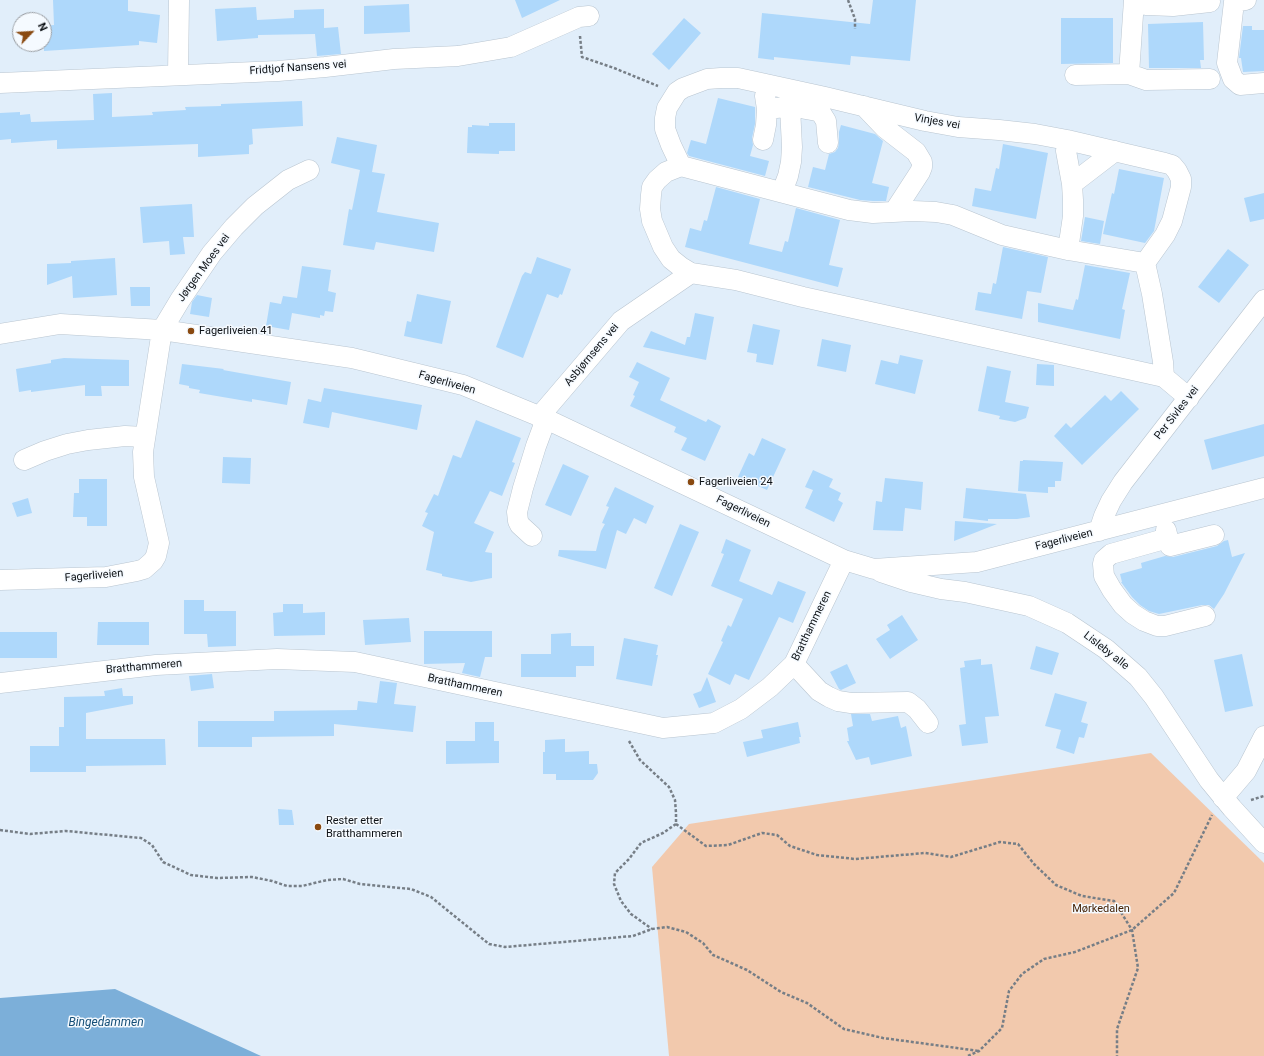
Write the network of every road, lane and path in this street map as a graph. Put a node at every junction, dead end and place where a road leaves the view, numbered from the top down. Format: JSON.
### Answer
{"nodes":[{"id":1,"x":179,"y":0,"type":"edge"},
{"id":2,"x":848,"y":0,"type":"edge"},
{"id":3,"x":1246,"y":0,"type":"edge"},
{"id":4,"x":1134,"y":1,"type":"edge"},
{"id":5,"x":1210,"y":2,"type":"dead end"},
{"id":6,"x":584,"y":17,"type":"joint"},
{"id":7,"x":854,"y":29,"type":"dead end"},
{"id":8,"x":1129,"y":74,"type":"junction"},
{"id":9,"x":178,"y":75,"type":"junction"},
{"id":10,"x":1075,"y":75,"type":"dead end"},
{"id":11,"x":1210,"y":79,"type":"dead end"},
{"id":12,"x":0,"y":83,"type":"edge"},
{"id":13,"x":1264,"y":83,"type":"edge"},
{"id":14,"x":764,"y":84,"type":"junction"},
{"id":15,"x":677,"y":92,"type":"junction"},
{"id":16,"x":864,"y":106,"type":"junction"},
{"id":17,"x":790,"y":107,"type":"junction"},
{"id":18,"x":767,"y":109,"type":"junction"},
{"id":19,"x":763,"y":140,"type":"dead end"},
{"id":20,"x":1067,"y":140,"type":"junction"},
{"id":21,"x":828,"y":143,"type":"dead end"},
{"id":22,"x":1115,"y":151,"type":"junction"},
{"id":23,"x":681,"y":166,"type":"junction"},
{"id":24,"x":309,"y":170,"type":"dead end"},
{"id":25,"x":1072,"y":184,"type":"junction"},
{"id":26,"x":782,"y":192,"type":"junction"},
{"id":27,"x":894,"y":212,"type":"junction"},
{"id":28,"x":1068,"y":250,"type":"junction"},
{"id":29,"x":1145,"y":263,"type":"junction"},
{"id":30,"x":691,"y":273,"type":"junction"},
{"id":31,"x":1264,"y":300,"type":"edge"},
{"id":32,"x":162,"y":330,"type":"junction"},
{"id":33,"x":0,"y":334,"type":"edge"},
{"id":34,"x":1164,"y":377,"type":"junction"},
{"id":35,"x":1189,"y":398,"type":"junction"},
{"id":36,"x":543,"y":418,"type":"junction"},
{"id":37,"x":145,"y":437,"type":"junction"},
{"id":38,"x":24,"y":460,"type":"dead end"},
{"id":39,"x":1264,"y":488,"type":"edge"},
{"id":40,"x":1162,"y":515,"type":"junction"},
{"id":41,"x":1099,"y":531,"type":"junction"},
{"id":42,"x":1214,"y":534,"type":"dead end"},
{"id":43,"x":532,"y":536,"type":"dead end"},
{"id":44,"x":1168,"y":538,"type":"junction"},
{"id":45,"x":844,"y":560,"type":"junction"},
{"id":46,"x":874,"y":569,"type":"junction"},
{"id":47,"x":0,"y":580,"type":"edge"},
{"id":48,"x":1205,"y":616,"type":"dead end"},
{"id":49,"x":794,"y":664,"type":"junction"},
{"id":50,"x":0,"y":683,"type":"edge"},
{"id":51,"x":622,"y":720,"type":"junction"},
{"id":52,"x":928,"y":723,"type":"dead end"},
{"id":53,"x":1264,"y":736,"type":"edge"},
{"id":54,"x":1225,"y":799,"type":"junction"},
{"id":55,"x":676,"y":824,"type":"junction"},
{"id":56,"x":0,"y":830,"type":"edge"},
{"id":57,"x":1264,"y":843,"type":"edge"},
{"id":58,"x":652,"y":929,"type":"junction"},
{"id":59,"x":1132,"y":930,"type":"junction"},
{"id":60,"x":979,"y":1051,"type":"junction"},
{"id":61,"x":968,"y":1056,"type":"edge"},
{"id":62,"x":1118,"y":1056,"type":"edge"}],
"edges":[{"from":1,"to":9,"type":"street"},
{"from":2,"to":7,"type":"path"},
{"from":3,"to":13,"type":"street"},
{"from":4,"to":5,"type":"street"},
{"from":4,"to":8,"type":"street"},
{"from":6,"to":9,"type":"street","name":"Fridtjof Nansens vei"},
{"from":6,"to":15,"type":"path"},
{"from":8,"to":10,"type":"street"},
{"from":8,"to":11,"type":"street"},
{"from":9,"to":12,"type":"street","name":"Fridtjof Nansens vei"},
{"from":14,"to":15,"type":"street","name":"Vinjes vei"},
{"from":14,"to":16,"type":"street","name":"Vinjes vei"},
{"from":14,"to":18,"type":"street"},
{"from":15,"to":23,"type":"street"},
{"from":16,"to":20,"type":"street","name":"Vinjes vei"},
{"from":16,"to":27,"type":"street"},
{"from":17,"to":18,"type":"street"},
{"from":17,"to":21,"type":"street"},
{"from":17,"to":26,"type":"street"},
{"from":18,"to":19,"type":"street"},
{"from":20,"to":22,"type":"street","name":"Vinjes vei"},
{"from":20,"to":25,"type":"street"},
{"from":22,"to":25,"type":"street"},
{"from":22,"to":29,"type":"street","name":"Vinjes vei"},
{"from":23,"to":26,"type":"street"},
{"from":23,"to":30,"type":"street"},
{"from":24,"to":32,"type":"street","name":"Jørgen Moes vei"},
{"from":25,"to":28,"type":"street"},
{"from":26,"to":27,"type":"street"},
{"from":27,"to":28,"type":"street"},
{"from":28,"to":29,"type":"street"},
{"from":29,"to":34,"type":"street"},
{"from":30,"to":34,"type":"street"},
{"from":30,"to":36,"type":"street","name":"Asbjørnsens vei"},
{"from":31,"to":35,"type":"street","name":"Per Sivles vei"},
{"from":32,"to":33,"type":"street","name":"Fagerliveien"},
{"from":32,"to":36,"type":"street","name":"Fagerliveien"},
{"from":32,"to":37,"type":"street","name":"Fagerliveien"},
{"from":34,"to":35,"type":"street"},
{"from":35,"to":41,"type":"street","name":"Per Sivles vei"},
{"from":36,"to":43,"type":"street","name":"Asbjørnsens vei"},
{"from":36,"to":45,"type":"street","name":"Fagerliveien"},
{"from":37,"to":38,"type":"street"},
{"from":37,"to":47,"type":"street","name":"Fagerliveien"},
{"from":39,"to":40,"type":"street","name":"Fagerliveien"},
{"from":40,"to":41,"type":"street","name":"Fagerliveien"},
{"from":40,"to":44,"type":"street"},
{"from":41,"to":46,"type":"street","name":"Fagerliveien"},
{"from":42,"to":44,"type":"street"},
{"from":44,"to":48,"type":"street"},
{"from":45,"to":46,"type":"street","name":"Fagerliveien"},
{"from":45,"to":49,"type":"street","name":"Bratthammeren"},
{"from":46,"to":54,"type":"street","name":"Lisleby alle"},
{"from":49,"to":51,"type":"street","name":"Bratthammeren"},
{"from":49,"to":52,"type":"street"},
{"from":50,"to":51,"type":"street","name":"Bratthammeren"},
{"from":51,"to":55,"type":"path"},
{"from":53,"to":54,"type":"street"},
{"from":54,"to":57,"type":"street","name":"Lisleby alle"},
{"from":54,"to":59,"type":"path"},
{"from":55,"to":58,"type":"path"},
{"from":55,"to":59,"type":"path"},
{"from":56,"to":58,"type":"path"},
{"from":58,"to":60,"type":"path"},
{"from":59,"to":60,"type":"path"},
{"from":59,"to":62,"type":"path"},
{"from":60,"to":61,"type":"path"}]}
